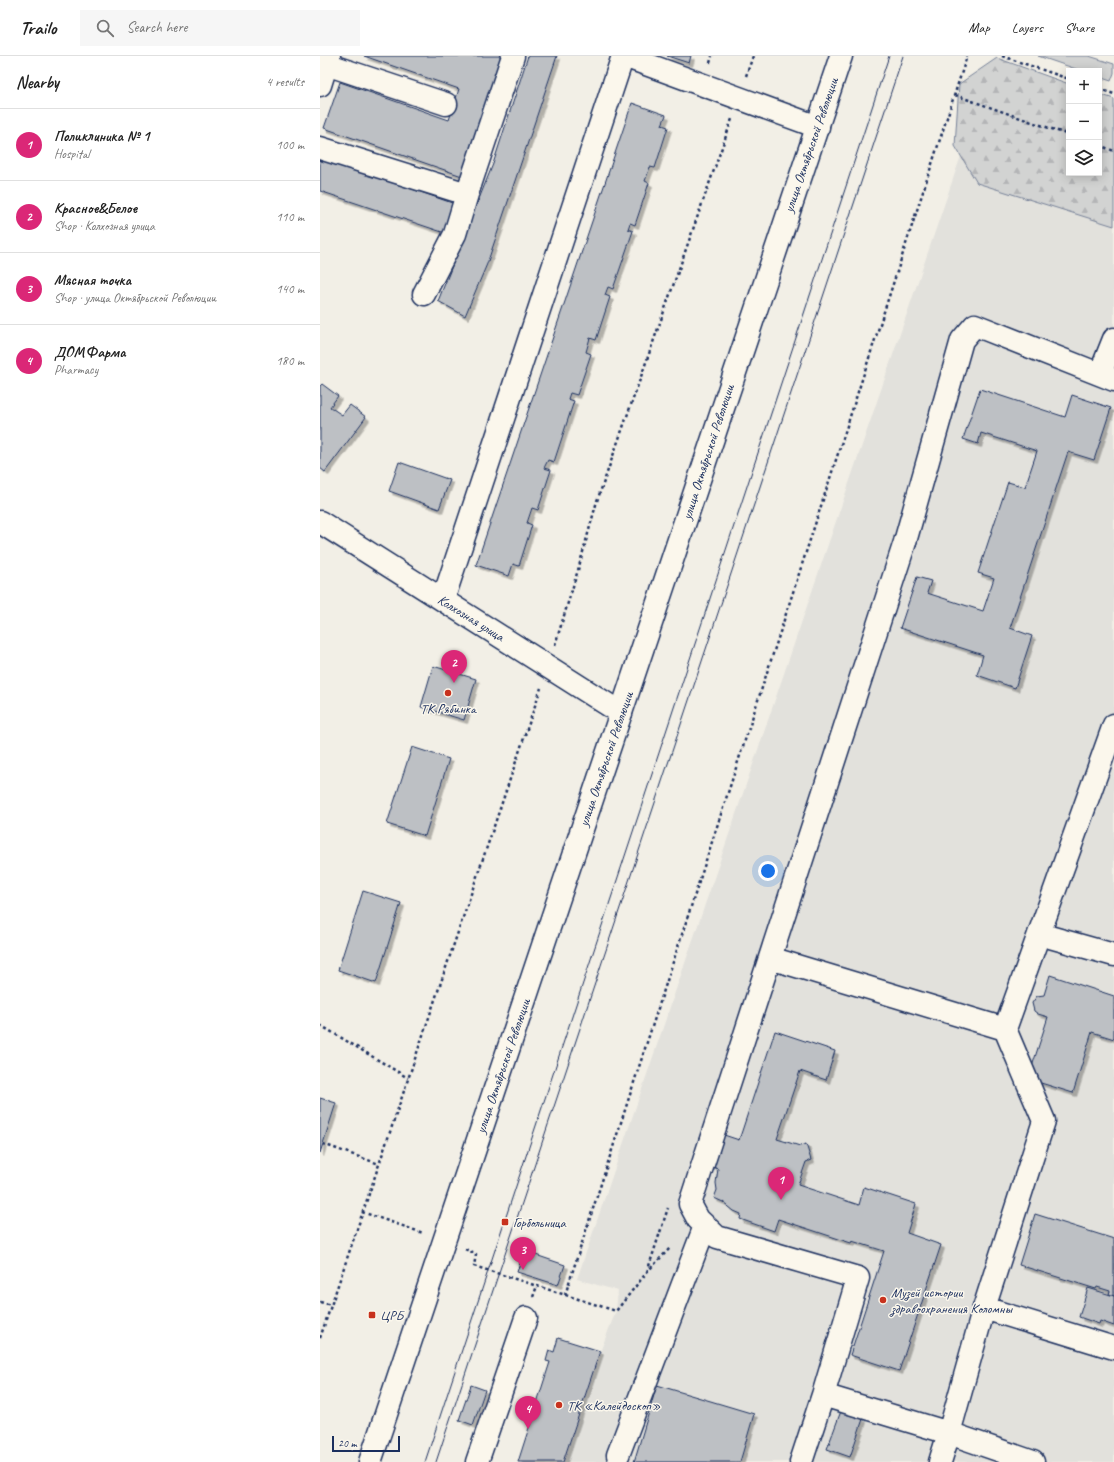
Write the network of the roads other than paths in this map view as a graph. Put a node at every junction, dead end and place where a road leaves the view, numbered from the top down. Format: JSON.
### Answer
{"nodes":[{"id":1,"x":512,"y":56,"type":"edge"},
{"id":2,"x":624,"y":56,"type":"edge"},
{"id":3,"x":841,"y":56,"type":"edge"},
{"id":4,"x":325,"y":68,"type":"edge"},
{"id":5,"x":446,"y":104,"type":"dead end"},
{"id":6,"x":818,"y":126,"type":"junction"},
{"id":7,"x":320,"y":148,"type":"edge"},
{"id":8,"x":467,"y":194,"type":"junction"},
{"id":9,"x":424,"y":294,"type":"dead end"},
{"id":10,"x":1114,"y":338,"type":"edge"},
{"id":11,"x":1107,"y":377,"type":"edge"},
{"id":12,"x":320,"y":522,"type":"edge"},
{"id":13,"x":443,"y":600,"type":"junction"},
{"id":14,"x":621,"y":713,"type":"junction"},
{"id":15,"x":1114,"y":725,"type":"edge"},
{"id":16,"x":1039,"y":934,"type":"junction"},
{"id":17,"x":1114,"y":955,"type":"edge"},
{"id":18,"x":770,"y":958,"type":"junction"},
{"id":19,"x":1005,"y":1029,"type":"junction"},
{"id":20,"x":706,"y":1226,"type":"junction"},
{"id":21,"x":984,"y":1308,"type":"junction"},
{"id":22,"x":526,"y":1318,"type":"dead end"},
{"id":23,"x":1114,"y":1348,"type":"edge"},
{"id":24,"x":823,"y":1395,"type":"junction"},
{"id":25,"x":949,"y":1433,"type":"junction"},
{"id":26,"x":618,"y":1455,"type":"dead end"},
{"id":27,"x":370,"y":1462,"type":"edge"},
{"id":28,"x":477,"y":1462,"type":"edge"},
{"id":29,"x":801,"y":1462,"type":"edge"},
{"id":30,"x":940,"y":1462,"type":"edge"},
{"id":31,"x":1033,"y":1462,"type":"edge"}],
"edges":[{"from":1,"to":8,"type":"main road"},
{"from":2,"to":6,"type":"main road"},
{"from":2,"to":13,"type":"main road"},
{"from":3,"to":6,"type":"main road","name":"улица Октябрьской Революции"},
{"from":4,"to":5,"type":"main road"},
{"from":6,"to":14,"type":"main road","name":"улица Октябрьской Революции"},
{"from":7,"to":8,"type":"main road"},
{"from":8,"to":9,"type":"main road"},
{"from":10,"to":11,"type":"main road"},
{"from":11,"to":18,"type":"main road"},
{"from":12,"to":13,"type":"main road","name":"Колхозная улица"},
{"from":13,"to":14,"type":"main road","name":"Колхозная улица"},
{"from":14,"to":27,"type":"main road","name":"улица Октябрьской Революции"},
{"from":15,"to":16,"type":"main road"},
{"from":16,"to":17,"type":"main road"},
{"from":16,"to":19,"type":"main road"},
{"from":18,"to":19,"type":"main road"},
{"from":18,"to":20,"type":"main road"},
{"from":19,"to":21,"type":"main road"},
{"from":20,"to":24,"type":"main road"},
{"from":20,"to":26,"type":"main road"},
{"from":21,"to":23,"type":"main road"},
{"from":21,"to":25,"type":"main road"},
{"from":22,"to":28,"type":"main road"},
{"from":24,"to":25,"type":"main road"},
{"from":24,"to":29,"type":"main road"},
{"from":25,"to":30,"type":"main road"},
{"from":25,"to":31,"type":"main road"}]}
